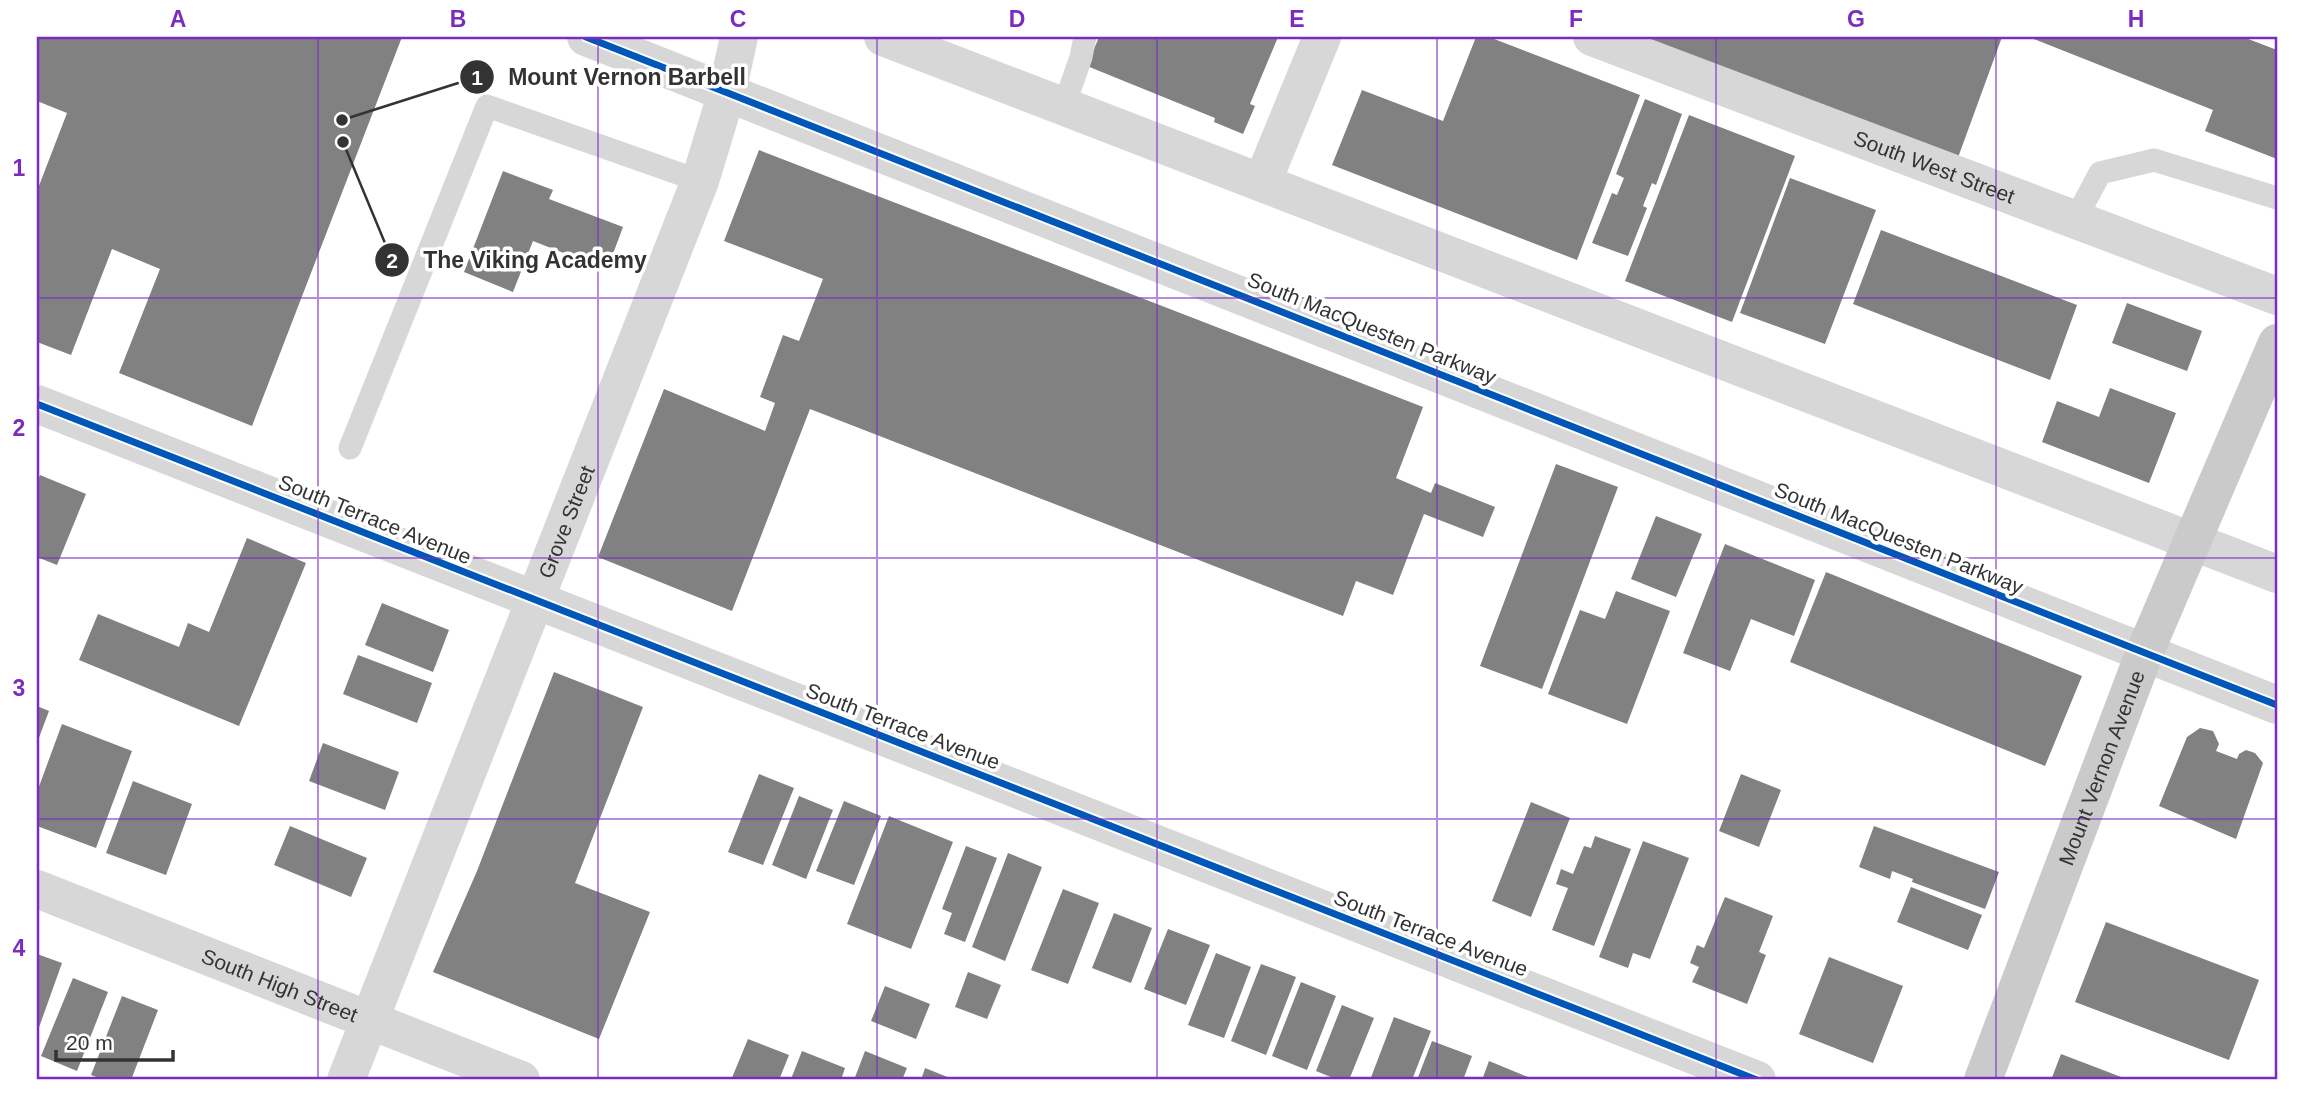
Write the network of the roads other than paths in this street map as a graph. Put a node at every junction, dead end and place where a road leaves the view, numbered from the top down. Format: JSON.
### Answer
{"nodes":[{"id":1,"x":586,"y":37,"type":"edge"},
{"id":2,"x":739,"y":37,"type":"edge"},
{"id":3,"x":883,"y":37,"type":"edge"},
{"id":4,"x":1086,"y":37,"type":"edge"},
{"id":5,"x":1322,"y":37,"type":"edge"},
{"id":6,"x":1592,"y":37,"type":"edge"},
{"id":7,"x":727,"y":92,"type":"junction"},
{"id":8,"x":1064,"y":106,"type":"junction"},
{"id":9,"x":700,"y":181,"type":"junction"},
{"id":10,"x":1262,"y":183,"type":"junction"},
{"id":11,"x":2277,"y":198,"type":"edge"},
{"id":12,"x":2075,"y":220,"type":"junction"},
{"id":13,"x":2277,"y":296,"type":"edge"},
{"id":14,"x":2277,"y":343,"type":"edge"},
{"id":15,"x":37,"y":404,"type":"edge"},
{"id":16,"x":350,"y":448,"type":"dead end"},
{"id":17,"x":2192,"y":540,"type":"junction"},
{"id":18,"x":2277,"y":575,"type":"edge"},
{"id":19,"x":535,"y":601,"type":"junction"},
{"id":20,"x":2144,"y":654,"type":"junction"},
{"id":21,"x":2277,"y":705,"type":"edge"},
{"id":22,"x":37,"y":889,"type":"edge"},
{"id":23,"x":370,"y":1021,"type":"junction"},
{"id":24,"x":346,"y":1080,"type":"edge"},
{"id":25,"x":521,"y":1080,"type":"edge"},
{"id":26,"x":1757,"y":1080,"type":"edge"},
{"id":27,"x":1983,"y":1080,"type":"edge"}],
"edges":[{"from":1,"to":7,"type":"street","name":"South MacQuesten Parkway"},
{"from":2,"to":7,"type":"street","name":"Grove Street"},
{"from":3,"to":8,"type":"street"},
{"from":4,"to":8,"type":"lane"},
{"from":5,"to":10,"type":"street"},
{"from":6,"to":12,"type":"street","name":"South West Street"},
{"from":7,"to":9,"type":"street","name":"Grove Street"},
{"from":7,"to":20,"type":"street","name":"South MacQuesten Parkway"},
{"from":8,"to":10,"type":"street"},
{"from":9,"to":16,"type":"lane"},
{"from":9,"to":19,"type":"street","name":"Grove Street"},
{"from":10,"to":17,"type":"street"},
{"from":11,"to":12,"type":"lane"},
{"from":12,"to":13,"type":"street","name":"South West Street"},
{"from":14,"to":17,"type":"main road","name":"Mount Vernon Avenue"},
{"from":15,"to":19,"type":"street","name":"South Terrace Avenue"},
{"from":17,"to":18,"type":"street"},
{"from":17,"to":20,"type":"main road","name":"Mount Vernon Avenue"},
{"from":19,"to":23,"type":"street","name":"Grove Street"},
{"from":19,"to":26,"type":"street","name":"South Terrace Avenue"},
{"from":20,"to":21,"type":"street","name":"South MacQuesten Parkway"},
{"from":20,"to":27,"type":"main road","name":"Mount Vernon Avenue"},
{"from":22,"to":23,"type":"street","name":"South High Street"},
{"from":23,"to":24,"type":"street","name":"Grove Street"},
{"from":23,"to":25,"type":"street","name":"South High Street"}]}
